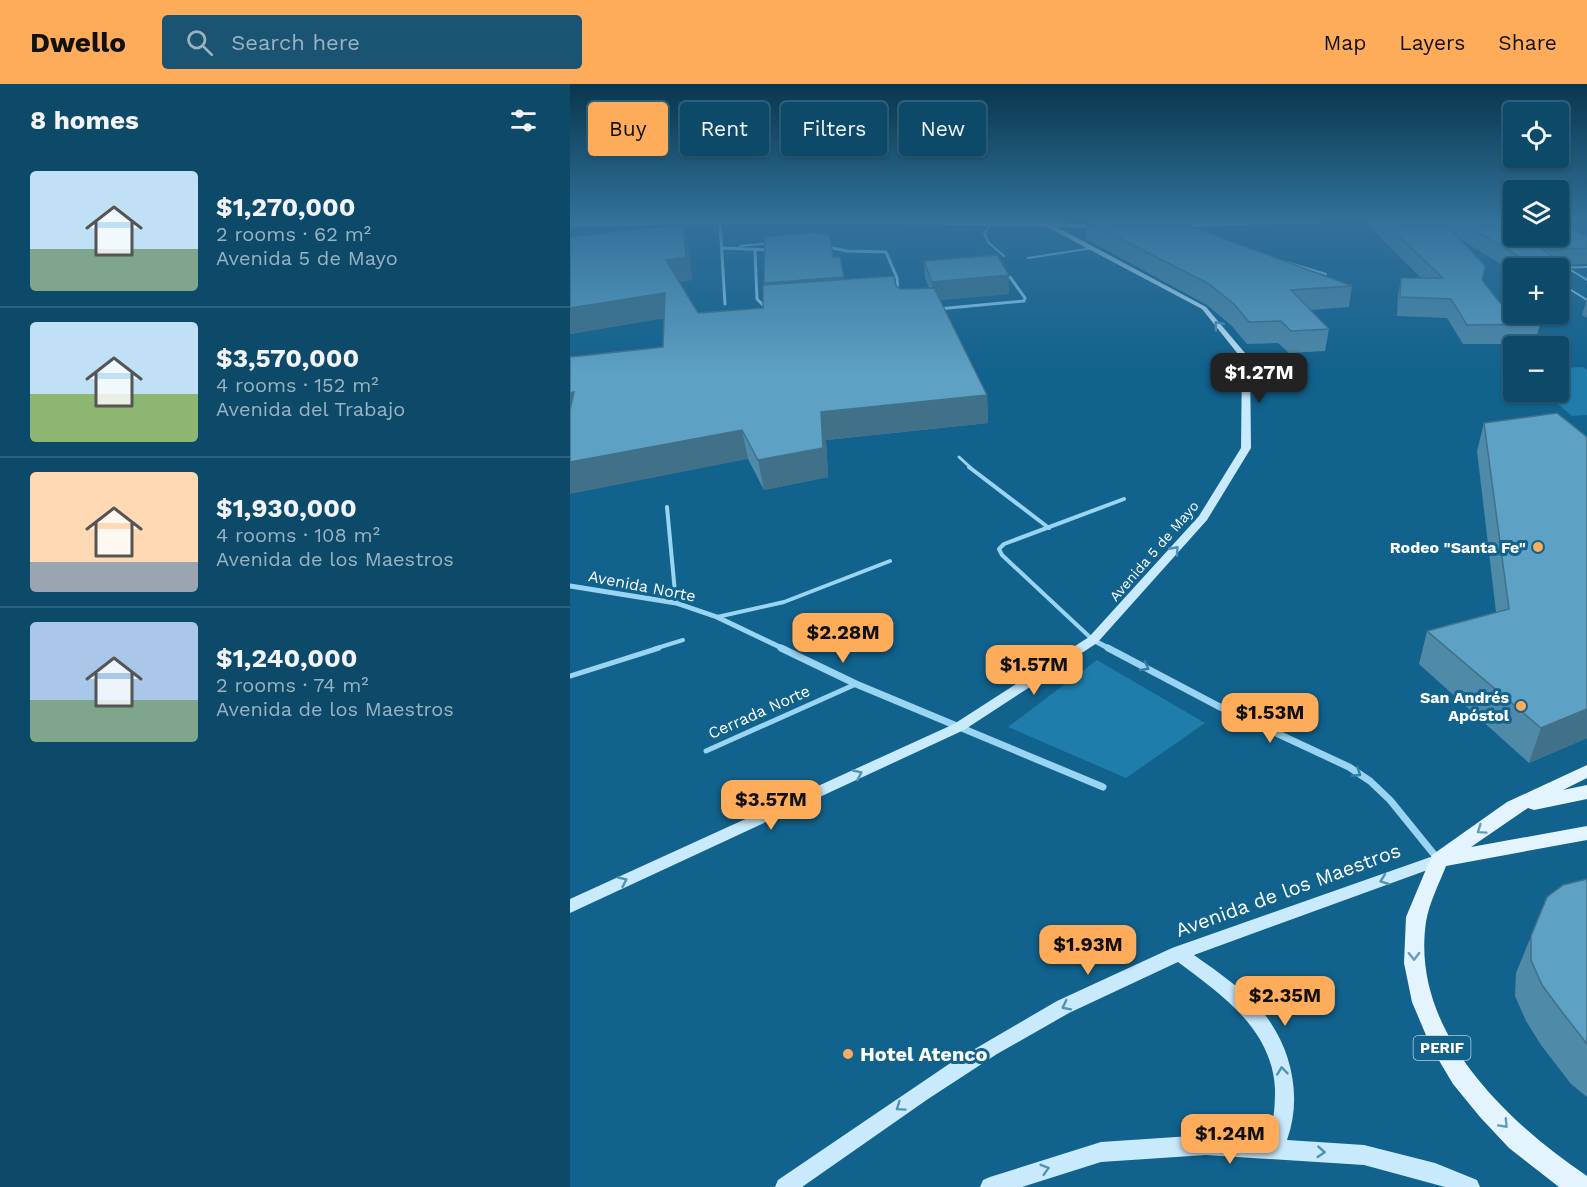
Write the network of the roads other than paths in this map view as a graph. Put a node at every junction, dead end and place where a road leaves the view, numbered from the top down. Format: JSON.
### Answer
{"nodes":[{"id":1,"x":724,"y":271,"type":"edge"},
{"id":2,"x":756,"y":271,"type":"edge"},
{"id":3,"x":894,"y":271,"type":"edge"},
{"id":4,"x":1136,"y":271,"type":"edge"},
{"id":5,"x":1319,"y":271,"type":"edge"},
{"id":6,"x":1573,"y":271,"type":"edge"},
{"id":7,"x":1326,"y":274,"type":"edge"},
{"id":8,"x":1010,"y":277,"type":"edge"},
{"id":9,"x":1587,"y":280,"type":"edge"},
{"id":10,"x":1569,"y":289,"type":"edge"},
{"id":11,"x":1587,"y":300,"type":"edge"},
{"id":12,"x":900,"y":302,"type":"edge"},
{"id":13,"x":725,"y":304,"type":"dead end"},
{"id":14,"x":774,"y":306,"type":"edge"},
{"id":15,"x":935,"y":309,"type":"edge"},
{"id":16,"x":959,"y":457,"type":"dead end"},
{"id":17,"x":1124,"y":499,"type":"dead end"},
{"id":18,"x":667,"y":507,"type":"dead end"},
{"id":19,"x":1049,"y":528,"type":"junction"},
{"id":20,"x":890,"y":561,"type":"dead end"},
{"id":21,"x":570,"y":586,"type":"edge"},
{"id":22,"x":676,"y":603,"type":"junction"},
{"id":23,"x":717,"y":617,"type":"junction"},
{"id":24,"x":683,"y":640,"type":"dead end"},
{"id":25,"x":1093,"y":640,"type":"junction"},
{"id":26,"x":570,"y":676,"type":"edge"},
{"id":27,"x":856,"y":684,"type":"junction"},
{"id":28,"x":959,"y":727,"type":"junction"},
{"id":29,"x":706,"y":750,"type":"dead end"},
{"id":30,"x":1587,"y":771,"type":"edge"},
{"id":31,"x":1103,"y":787,"type":"dead end"},
{"id":32,"x":1587,"y":792,"type":"edge"},
{"id":33,"x":1513,"y":807,"type":"junction"},
{"id":34,"x":1587,"y":833,"type":"edge"},
{"id":35,"x":1439,"y":860,"type":"junction"},
{"id":36,"x":570,"y":906,"type":"edge"},
{"id":37,"x":1178,"y":953,"type":"junction"},
{"id":38,"x":1274,"y":1149,"type":"junction"},
{"id":39,"x":785,"y":1187,"type":"edge"},
{"id":40,"x":990,"y":1187,"type":"edge"},
{"id":41,"x":1470,"y":1187,"type":"edge"},
{"id":42,"x":1581,"y":1187,"type":"edge"}],
"edges":[{"from":1,"to":13,"type":"street"},
{"from":2,"to":14,"type":"street"},
{"from":3,"to":12,"type":"street"},
{"from":25,"to":4,"type":"street","name":"Avenida 5 de Mayo","one_way":true},
{"from":5,"to":7,"type":"lane"},
{"from":6,"to":9,"type":"lane"},
{"from":8,"to":15,"type":"street"},
{"from":10,"to":11,"type":"lane"},
{"from":16,"to":19,"type":"lane"},
{"from":17,"to":19,"type":"lane"},
{"from":18,"to":22,"type":"lane"},
{"from":19,"to":25,"type":"lane"},
{"from":20,"to":23,"type":"lane"},
{"from":21,"to":22,"type":"street","name":"Avenida Norte"},
{"from":22,"to":23,"type":"street","name":"Avenida Norte"},
{"from":23,"to":27,"type":"street","name":"Avenida Norte"},
{"from":24,"to":26,"type":"lane"},
{"from":25,"to":28,"type":"street","name":"Avenida 5 de Mayo"},
{"from":25,"to":35,"type":"street","one_way":true},
{"from":27,"to":28,"type":"street","name":"Avenida Norte"},
{"from":27,"to":29,"type":"lane","name":"Cerrada Norte"},
{"from":28,"to":31,"type":"street","name":"Avenida Norte"},
{"from":36,"to":28,"type":"street","name":"Avenida 5 de Mayo","one_way":true},
{"from":30,"to":33,"type":"main road","name":"Avenida de los Maestros"},
{"from":32,"to":33,"type":"main road"},
{"from":33,"to":35,"type":"main road","name":"Avenida de los Maestros","one_way":true},
{"from":34,"to":35,"type":"main road","name":"Avenida de los Maestros"},
{"from":35,"to":37,"type":"street","name":"Avenida de los Maestros","one_way":true},
{"from":35,"to":42,"type":"main road","number":"PERIF","one_way":true},
{"from":38,"to":37,"type":"street","one_way":true},
{"from":37,"to":39,"type":"street","name":"Avenida de los Maestros","one_way":true},
{"from":40,"to":38,"type":"street","one_way":true},
{"from":38,"to":41,"type":"street","one_way":true}]}
